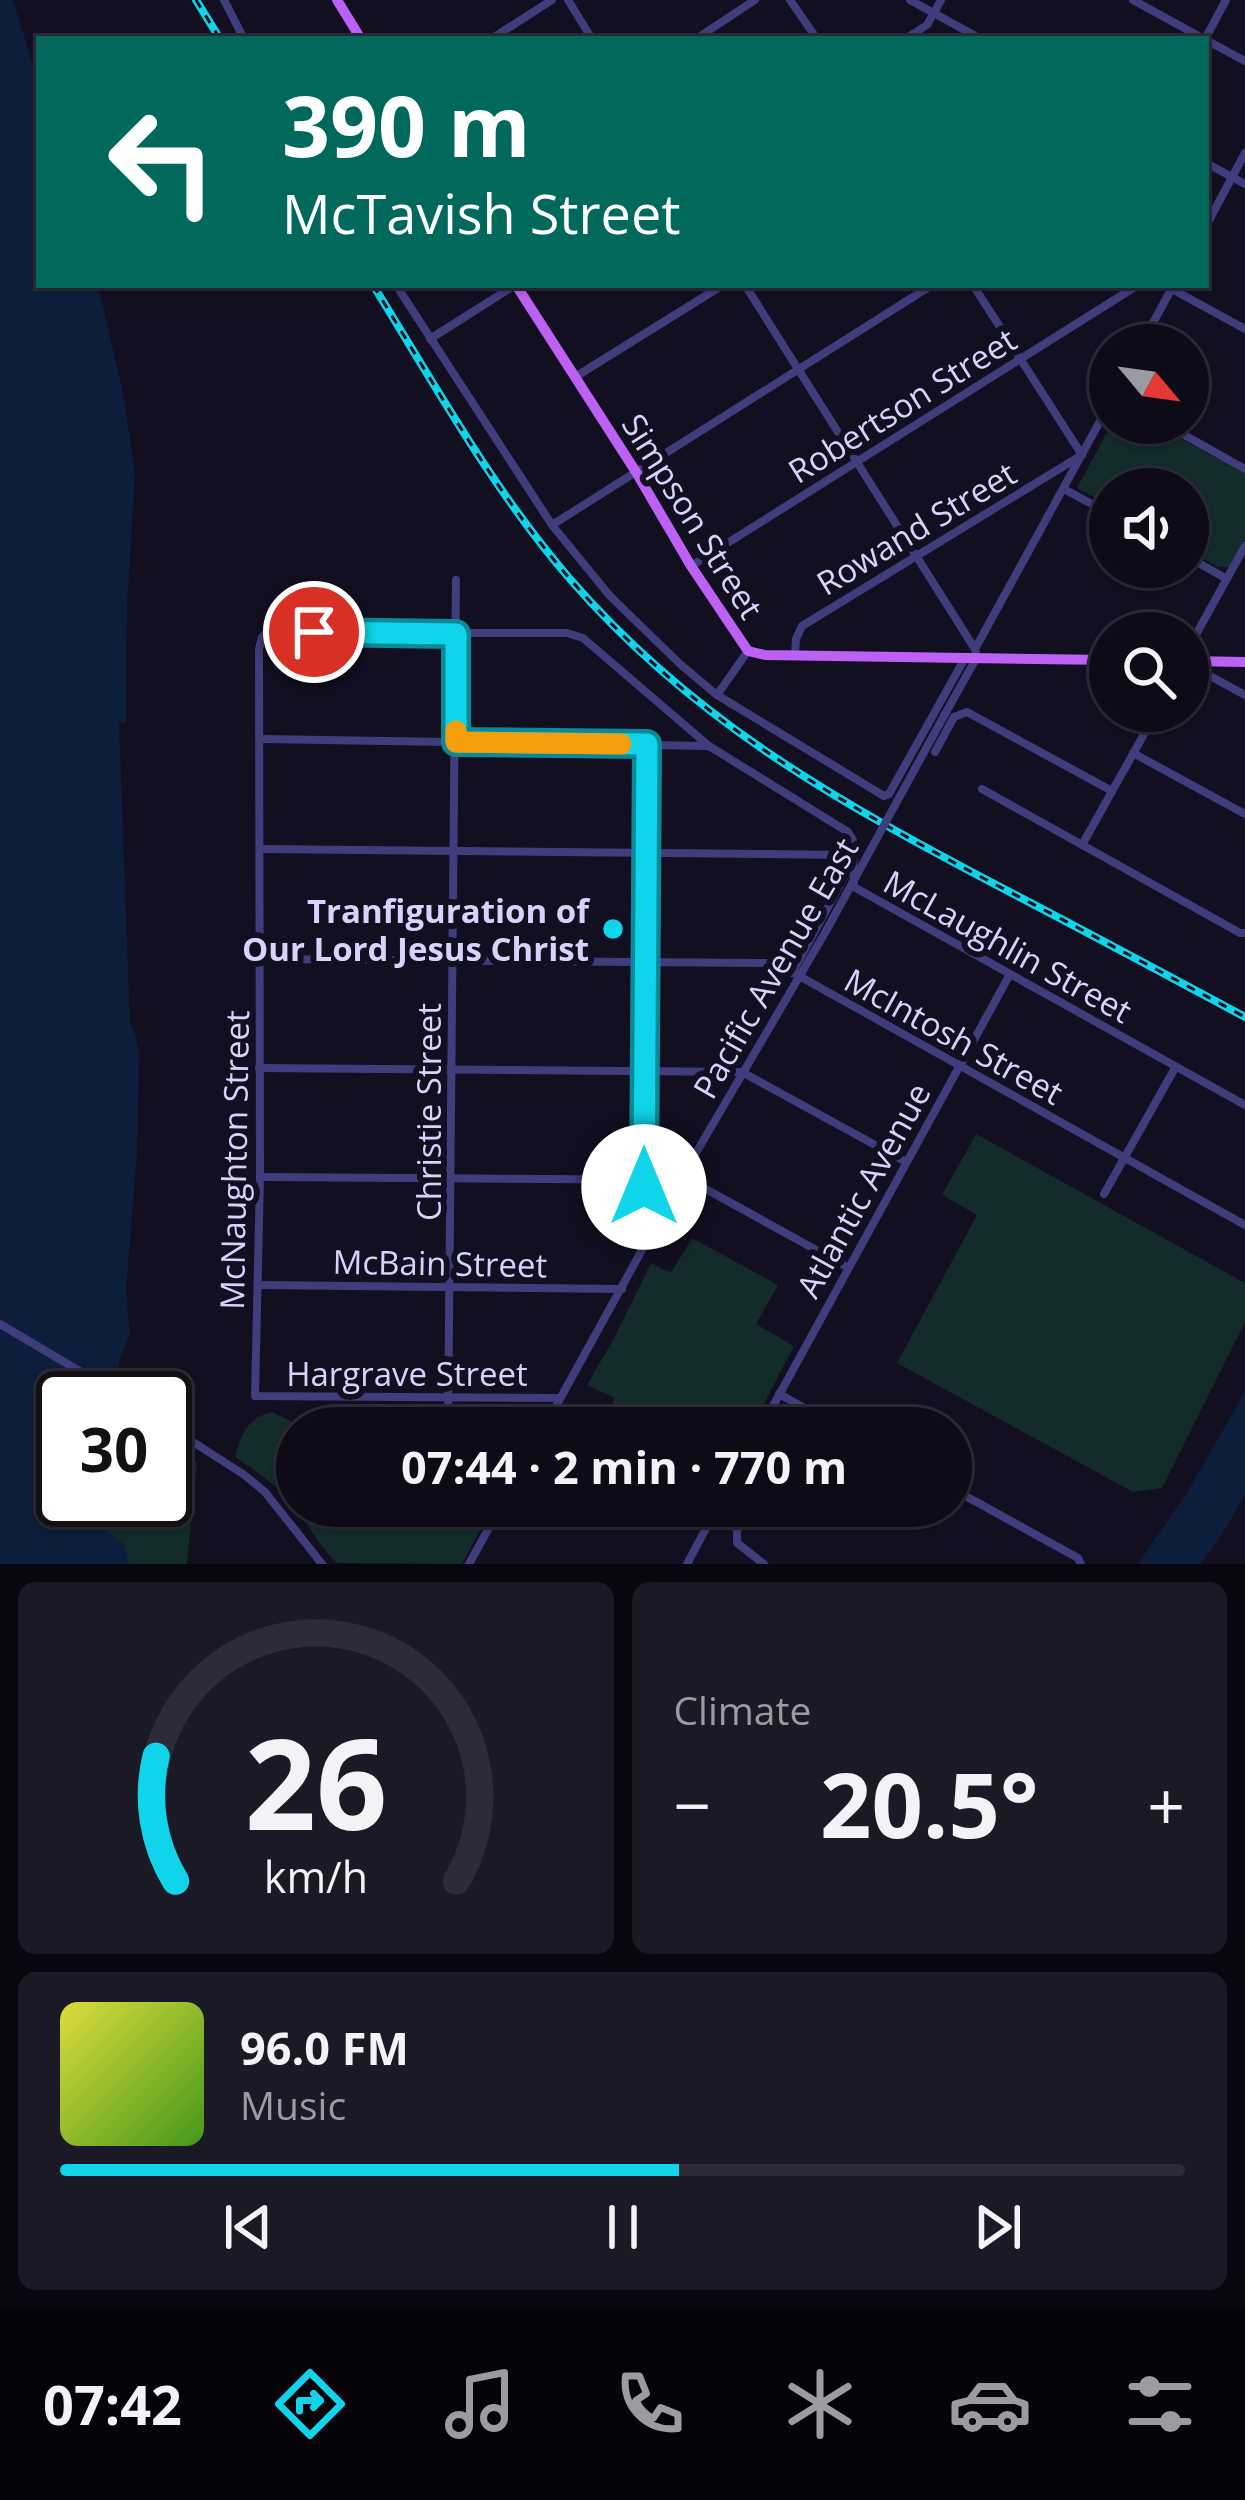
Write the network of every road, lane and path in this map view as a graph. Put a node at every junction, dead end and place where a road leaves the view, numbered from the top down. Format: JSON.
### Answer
{"nodes":[{"id":1,"x":224,"y":0,"type":"edge"},
{"id":2,"x":552,"y":0,"type":"edge"},
{"id":3,"x":568,"y":0,"type":"edge"},
{"id":4,"x":755,"y":0,"type":"edge"},
{"id":5,"x":790,"y":0,"type":"edge"},
{"id":6,"x":910,"y":0,"type":"edge"},
{"id":7,"x":941,"y":0,"type":"edge"},
{"id":8,"x":1133,"y":0,"type":"edge"},
{"id":9,"x":1226,"y":0,"type":"edge"},
{"id":10,"x":341,"y":1,"type":"edge"},
{"id":11,"x":934,"y":13,"type":"junction"},
{"id":12,"x":242,"y":36,"type":"edge"},
{"id":13,"x":360,"y":36,"type":"edge"},
{"id":14,"x":495,"y":36,"type":"edge"},
{"id":15,"x":590,"y":36,"type":"edge"},
{"id":16,"x":701,"y":36,"type":"edge"},
{"id":17,"x":815,"y":36,"type":"edge"},
{"id":18,"x":910,"y":36,"type":"edge"},
{"id":19,"x":976,"y":36,"type":"edge"},
{"id":20,"x":1199,"y":36,"type":"edge"},
{"id":21,"x":1207,"y":36,"type":"edge"},
{"id":22,"x":1209,"y":41,"type":"edge"},
{"id":23,"x":1245,"y":61,"type":"edge"},
{"id":24,"x":1245,"y":153,"type":"edge"},
{"id":25,"x":1209,"y":165,"type":"edge"},
{"id":26,"x":1232,"y":177,"type":"junction"},
{"id":27,"x":1245,"y":184,"type":"edge"},
{"id":28,"x":1209,"y":220,"type":"edge"},
{"id":29,"x":398,"y":288,"type":"edge"},
{"id":30,"x":511,"y":288,"type":"edge"},
{"id":31,"x":518,"y":288,"type":"edge"},
{"id":32,"x":718,"y":288,"type":"edge"},
{"id":33,"x":747,"y":288,"type":"edge"},
{"id":34,"x":927,"y":288,"type":"edge"},
{"id":35,"x":975,"y":288,"type":"edge"},
{"id":36,"x":1133,"y":288,"type":"edge"},
{"id":37,"x":1172,"y":288,"type":"edge"},
{"id":38,"x":1175,"y":288,"type":"edge"},
{"id":39,"x":1153,"y":324,"type":"edge"},
{"id":40,"x":1245,"y":329,"type":"edge"},
{"id":41,"x":430,"y":339,"type":"junction"},
{"id":42,"x":1020,"y":359,"type":"junction"},
{"id":43,"x":799,"y":369,"type":"junction"},
{"id":44,"x":574,"y":377,"type":"junction"},
{"id":45,"x":1089,"y":442,"type":"edge"},
{"id":46,"x":1200,"y":444,"type":"edge"},
{"id":47,"x":1082,"y":455,"type":"junction"},
{"id":48,"x":857,"y":460,"type":"junction"},
{"id":49,"x":1245,"y":469,"type":"edge"},
{"id":50,"x":636,"y":472,"type":"junction"},
{"id":51,"x":1064,"y":489,"type":"junction"},
{"id":52,"x":1089,"y":503,"type":"edge"},
{"id":53,"x":552,"y":525,"type":"junction"},
{"id":54,"x":1245,"y":546,"type":"edge"},
{"id":55,"x":916,"y":555,"type":"junction"},
{"id":56,"x":692,"y":566,"type":"junction"},
{"id":57,"x":1209,"y":569,"type":"edge"},
{"id":58,"x":1227,"y":579,"type":"junction"},
{"id":59,"x":456,"y":580,"type":"dead end"},
{"id":60,"x":1209,"y":612,"type":"edge"},
{"id":61,"x":456,"y":634,"type":"junction"},
{"id":62,"x":748,"y":651,"type":"junction"},
{"id":63,"x":795,"y":654,"type":"junction"},
{"id":64,"x":973,"y":654,"type":"junction"},
{"id":65,"x":1089,"y":658,"type":"edge"},
{"id":66,"x":1245,"y":662,"type":"edge"},
{"id":67,"x":1209,"y":663,"type":"edge"},
{"id":68,"x":1209,"y":675,"type":"edge"},
{"id":69,"x":717,"y":695,"type":"junction"},
{"id":70,"x":1245,"y":695,"type":"edge"},
{"id":71,"x":1145,"y":732,"type":"edge"},
{"id":72,"x":261,"y":740,"type":"junction"},
{"id":73,"x":456,"y":742,"type":"junction"},
{"id":74,"x":647,"y":744,"type":"junction"},
{"id":75,"x":709,"y":746,"type":"junction"},
{"id":76,"x":934,"y":752,"type":"dead end"},
{"id":77,"x":1133,"y":754,"type":"junction"},
{"id":78,"x":982,"y":789,"type":"dead end"},
{"id":79,"x":1112,"y":791,"type":"junction"},
{"id":80,"x":1245,"y":814,"type":"edge"},
{"id":81,"x":1082,"y":845,"type":"junction"},
{"id":82,"x":260,"y":849,"type":"junction"},
{"id":83,"x":455,"y":851,"type":"junction"},
{"id":84,"x":647,"y":853,"type":"junction"},
{"id":85,"x":854,"y":857,"type":"junction"},
{"id":86,"x":1245,"y":933,"type":"edge"},
{"id":87,"x":260,"y":959,"type":"junction"},
{"id":88,"x":453,"y":961,"type":"junction"},
{"id":89,"x":646,"y":962,"type":"junction"},
{"id":90,"x":795,"y":975,"type":"junction"},
{"id":91,"x":1010,"y":976,"type":"junction"},
{"id":92,"x":959,"y":1066,"type":"junction"},
{"id":93,"x":259,"y":1068,"type":"junction"},
{"id":94,"x":1175,"y":1068,"type":"junction"},
{"id":95,"x":452,"y":1070,"type":"junction"},
{"id":96,"x":645,"y":1071,"type":"junction"},
{"id":97,"x":742,"y":1072,"type":"junction"},
{"id":98,"x":1245,"y":1106,"type":"edge"},
{"id":99,"x":1124,"y":1158,"type":"junction"},
{"id":100,"x":906,"y":1162,"type":"junction"},
{"id":101,"x":260,"y":1177,"type":"junction"},
{"id":102,"x":452,"y":1179,"type":"junction"},
{"id":103,"x":681,"y":1180,"type":"junction"},
{"id":104,"x":644,"y":1181,"type":"junction"},
{"id":105,"x":1104,"y":1194,"type":"dead end"},
{"id":106,"x":1245,"y":1225,"type":"edge"},
{"id":107,"x":645,"y":1246,"type":"junction"},
{"id":108,"x":848,"y":1267,"type":"junction"},
{"id":109,"x":258,"y":1286,"type":"junction"},
{"id":110,"x":451,"y":1288,"type":"junction"},
{"id":111,"x":622,"y":1289,"type":"junction"},
{"id":112,"x":0,"y":1324,"type":"edge"},
{"id":113,"x":79,"y":1371,"type":"edge"},
{"id":114,"x":779,"y":1394,"type":"junction"},
{"id":115,"x":255,"y":1396,"type":"joint"},
{"id":116,"x":449,"y":1396,"type":"junction"},
{"id":117,"x":560,"y":1398,"type":"junction"},
{"id":118,"x":449,"y":1407,"type":"edge"},
{"id":119,"x":555,"y":1407,"type":"edge"},
{"id":120,"x":772,"y":1407,"type":"edge"},
{"id":121,"x":803,"y":1407,"type":"edge"},
{"id":122,"x":192,"y":1441,"type":"edge"},
{"id":123,"x":972,"y":1500,"type":"edge"},
{"id":124,"x":490,"y":1527,"type":"edge"},
{"id":125,"x":707,"y":1527,"type":"edge"},
{"id":126,"x":741,"y":1527,"type":"edge"},
{"id":127,"x":322,"y":1564,"type":"edge"},
{"id":128,"x":470,"y":1564,"type":"edge"},
{"id":129,"x":687,"y":1564,"type":"edge"},
{"id":130,"x":764,"y":1564,"type":"edge"},
{"id":131,"x":1081,"y":1564,"type":"edge"}],
"edges":[{"from":1,"to":12,"type":"street"},
{"from":2,"to":14,"type":"street"},
{"from":3,"to":15,"type":"street"},
{"from":4,"to":16,"type":"street"},
{"from":5,"to":17,"type":"street"},
{"from":6,"to":11,"type":"street"},
{"from":7,"to":11,"type":"street"},
{"from":8,"to":20,"type":"street"},
{"from":9,"to":21,"type":"street"},
{"from":10,"to":13,"type":"main road"},
{"from":11,"to":18,"type":"street"},
{"from":11,"to":19,"type":"street"},
{"from":22,"to":23,"type":"street"},
{"from":24,"to":26,"type":"street"},
{"from":25,"to":26,"type":"street"},
{"from":26,"to":27,"type":"street"},
{"from":26,"to":28,"type":"street"},
{"from":29,"to":41,"type":"street"},
{"from":30,"to":41,"type":"street"},
{"from":31,"to":44,"type":"main road","name":"Simpson Street"},
{"from":32,"to":44,"type":"street"},
{"from":33,"to":43,"type":"street"},
{"from":34,"to":43,"type":"street"},
{"from":35,"to":42,"type":"street"},
{"from":36,"to":42,"type":"street","name":"Robertson Street"},
{"from":37,"to":39,"type":"street"},
{"from":38,"to":40,"type":"street"},
{"from":41,"to":53,"type":"street"},
{"from":42,"to":47,"type":"street"},
{"from":42,"to":48,"type":"street","name":"Robertson Street"},
{"from":43,"to":48,"type":"street"},
{"from":43,"to":50,"type":"street"},
{"from":44,"to":50,"type":"main road","name":"Simpson Street"},
{"from":45,"to":47,"type":"street"},
{"from":46,"to":49,"type":"street"},
{"from":47,"to":51,"type":"street"},
{"from":47,"to":55,"type":"street","name":"Rowand Street"},
{"from":48,"to":55,"type":"street"},
{"from":48,"to":56,"type":"street","name":"Robertson Street"},
{"from":50,"to":53,"type":"street"},
{"from":50,"to":56,"type":"main road","name":"Simpson Street"},
{"from":51,"to":52,"type":"street"},
{"from":51,"to":64,"type":"street"},
{"from":53,"to":69,"type":"street"},
{"from":54,"to":58,"type":"street"},
{"from":55,"to":63,"type":"street","name":"Rowand Street"},
{"from":55,"to":64,"type":"street"},
{"from":56,"to":62,"type":"main road","name":"Simpson Street"},
{"from":57,"to":58,"type":"street"},
{"from":58,"to":60,"type":"street"},
{"from":59,"to":61,"type":"street","name":"Christie Street"},
{"from":61,"to":72,"type":"street","name":"McNaughton Street"},
{"from":61,"to":73,"type":"street","name":"Christie Street"},
{"from":61,"to":75,"type":"street"},
{"from":62,"to":63,"type":"main road","name":"Simpson Street"},
{"from":62,"to":69,"type":"street"},
{"from":63,"to":64,"type":"main road","name":"Simpson Street"},
{"from":64,"to":65,"type":"main road","name":"Simpson Street"},
{"from":64,"to":69,"type":"street"},
{"from":64,"to":90,"type":"street","name":"Pacific Avenue East","bridge":true},
{"from":66,"to":67,"type":"main road"},
{"from":68,"to":70,"type":"street"},
{"from":71,"to":77,"type":"street"},
{"from":72,"to":73,"type":"street"},
{"from":72,"to":82,"type":"street","name":"McNaughton Street"},
{"from":73,"to":74,"type":"street"},
{"from":73,"to":83,"type":"street","name":"Christie Street"},
{"from":74,"to":75,"type":"street"},
{"from":74,"to":84,"type":"street"},
{"from":75,"to":85,"type":"street"},
{"from":76,"to":79,"type":"street"},
{"from":77,"to":79,"type":"street"},
{"from":77,"to":80,"type":"street"},
{"from":78,"to":81,"type":"street"},
{"from":79,"to":81,"type":"street"},
{"from":81,"to":86,"type":"street"},
{"from":82,"to":83,"type":"street","name":"McLaughlin Street"},
{"from":82,"to":87,"type":"street","name":"McNaughton Street"},
{"from":83,"to":84,"type":"street","name":"McLaughlin Street"},
{"from":83,"to":88,"type":"street","name":"Christie Street"},
{"from":84,"to":85,"type":"street","name":"McLaughlin Street"},
{"from":84,"to":89,"type":"street"},
{"from":85,"to":90,"type":"street"},
{"from":85,"to":91,"type":"street","name":"McLaughlin Street"},
{"from":87,"to":88,"type":"street","name":"McIntosh Street"},
{"from":87,"to":93,"type":"street","name":"McNaughton Street"},
{"from":88,"to":89,"type":"street","name":"McIntosh Street"},
{"from":88,"to":95,"type":"street","name":"Christie Street"},
{"from":89,"to":90,"type":"street","name":"McIntosh Street"},
{"from":89,"to":96,"type":"street"},
{"from":90,"to":92,"type":"street","name":"McIntosh Street"},
{"from":90,"to":97,"type":"street","name":"Pacific Avenue East"},
{"from":91,"to":92,"type":"street","name":"Atlantic Avenue"},
{"from":91,"to":94,"type":"street","name":"McLaughlin Street"},
{"from":92,"to":99,"type":"street","name":"McIntosh Street"},
{"from":92,"to":100,"type":"street","name":"Atlantic Avenue"},
{"from":93,"to":95,"type":"street"},
{"from":93,"to":101,"type":"street","name":"McNaughton Street"},
{"from":94,"to":98,"type":"street","name":"McLaughlin Street"},
{"from":94,"to":99,"type":"street"},
{"from":95,"to":96,"type":"street"},
{"from":95,"to":102,"type":"street","name":"Christie Street"},
{"from":96,"to":97,"type":"street"},
{"from":96,"to":104,"type":"street"},
{"from":97,"to":100,"type":"street"},
{"from":97,"to":103,"type":"street","name":"Pacific Avenue East"},
{"from":99,"to":105,"type":"street"},
{"from":99,"to":106,"type":"street","name":"McIntosh Street"},
{"from":100,"to":108,"type":"street","name":"Atlantic Avenue"},
{"from":101,"to":102,"type":"street"},
{"from":101,"to":109,"type":"street","name":"McNaughton Street"},
{"from":102,"to":104,"type":"street"},
{"from":102,"to":110,"type":"street","name":"Christie Street"},
{"from":103,"to":104,"type":"street"},
{"from":103,"to":107,"type":"street","name":"Pacific Avenue East"},
{"from":103,"to":108,"type":"street"},
{"from":104,"to":107,"type":"street"},
{"from":107,"to":111,"type":"street","name":"Pacific Avenue East"},
{"from":108,"to":114,"type":"street","name":"Atlantic Avenue"},
{"from":109,"to":110,"type":"street","name":"McBain Street"},
{"from":109,"to":115,"type":"street","name":"McNaughton Street"},
{"from":110,"to":111,"type":"street","name":"McBain Street"},
{"from":110,"to":116,"type":"street","name":"Christie Street"},
{"from":111,"to":117,"type":"street","name":"Pacific Avenue East"},
{"from":112,"to":113,"type":"street"},
{"from":114,"to":120,"type":"street","name":"Atlantic Avenue"},
{"from":114,"to":121,"type":"street"},
{"from":115,"to":116,"type":"street","name":"Hargrave Street"},
{"from":116,"to":117,"type":"street","name":"Hargrave Street"},
{"from":116,"to":118,"type":"street","name":"Christie Street"},
{"from":117,"to":119,"type":"street","name":"Pacific Avenue East"},
{"from":122,"to":127,"type":"street"},
{"from":123,"to":131,"type":"street"},
{"from":124,"to":128,"type":"street"},
{"from":125,"to":129,"type":"street"},
{"from":126,"to":130,"type":"street"}]}
